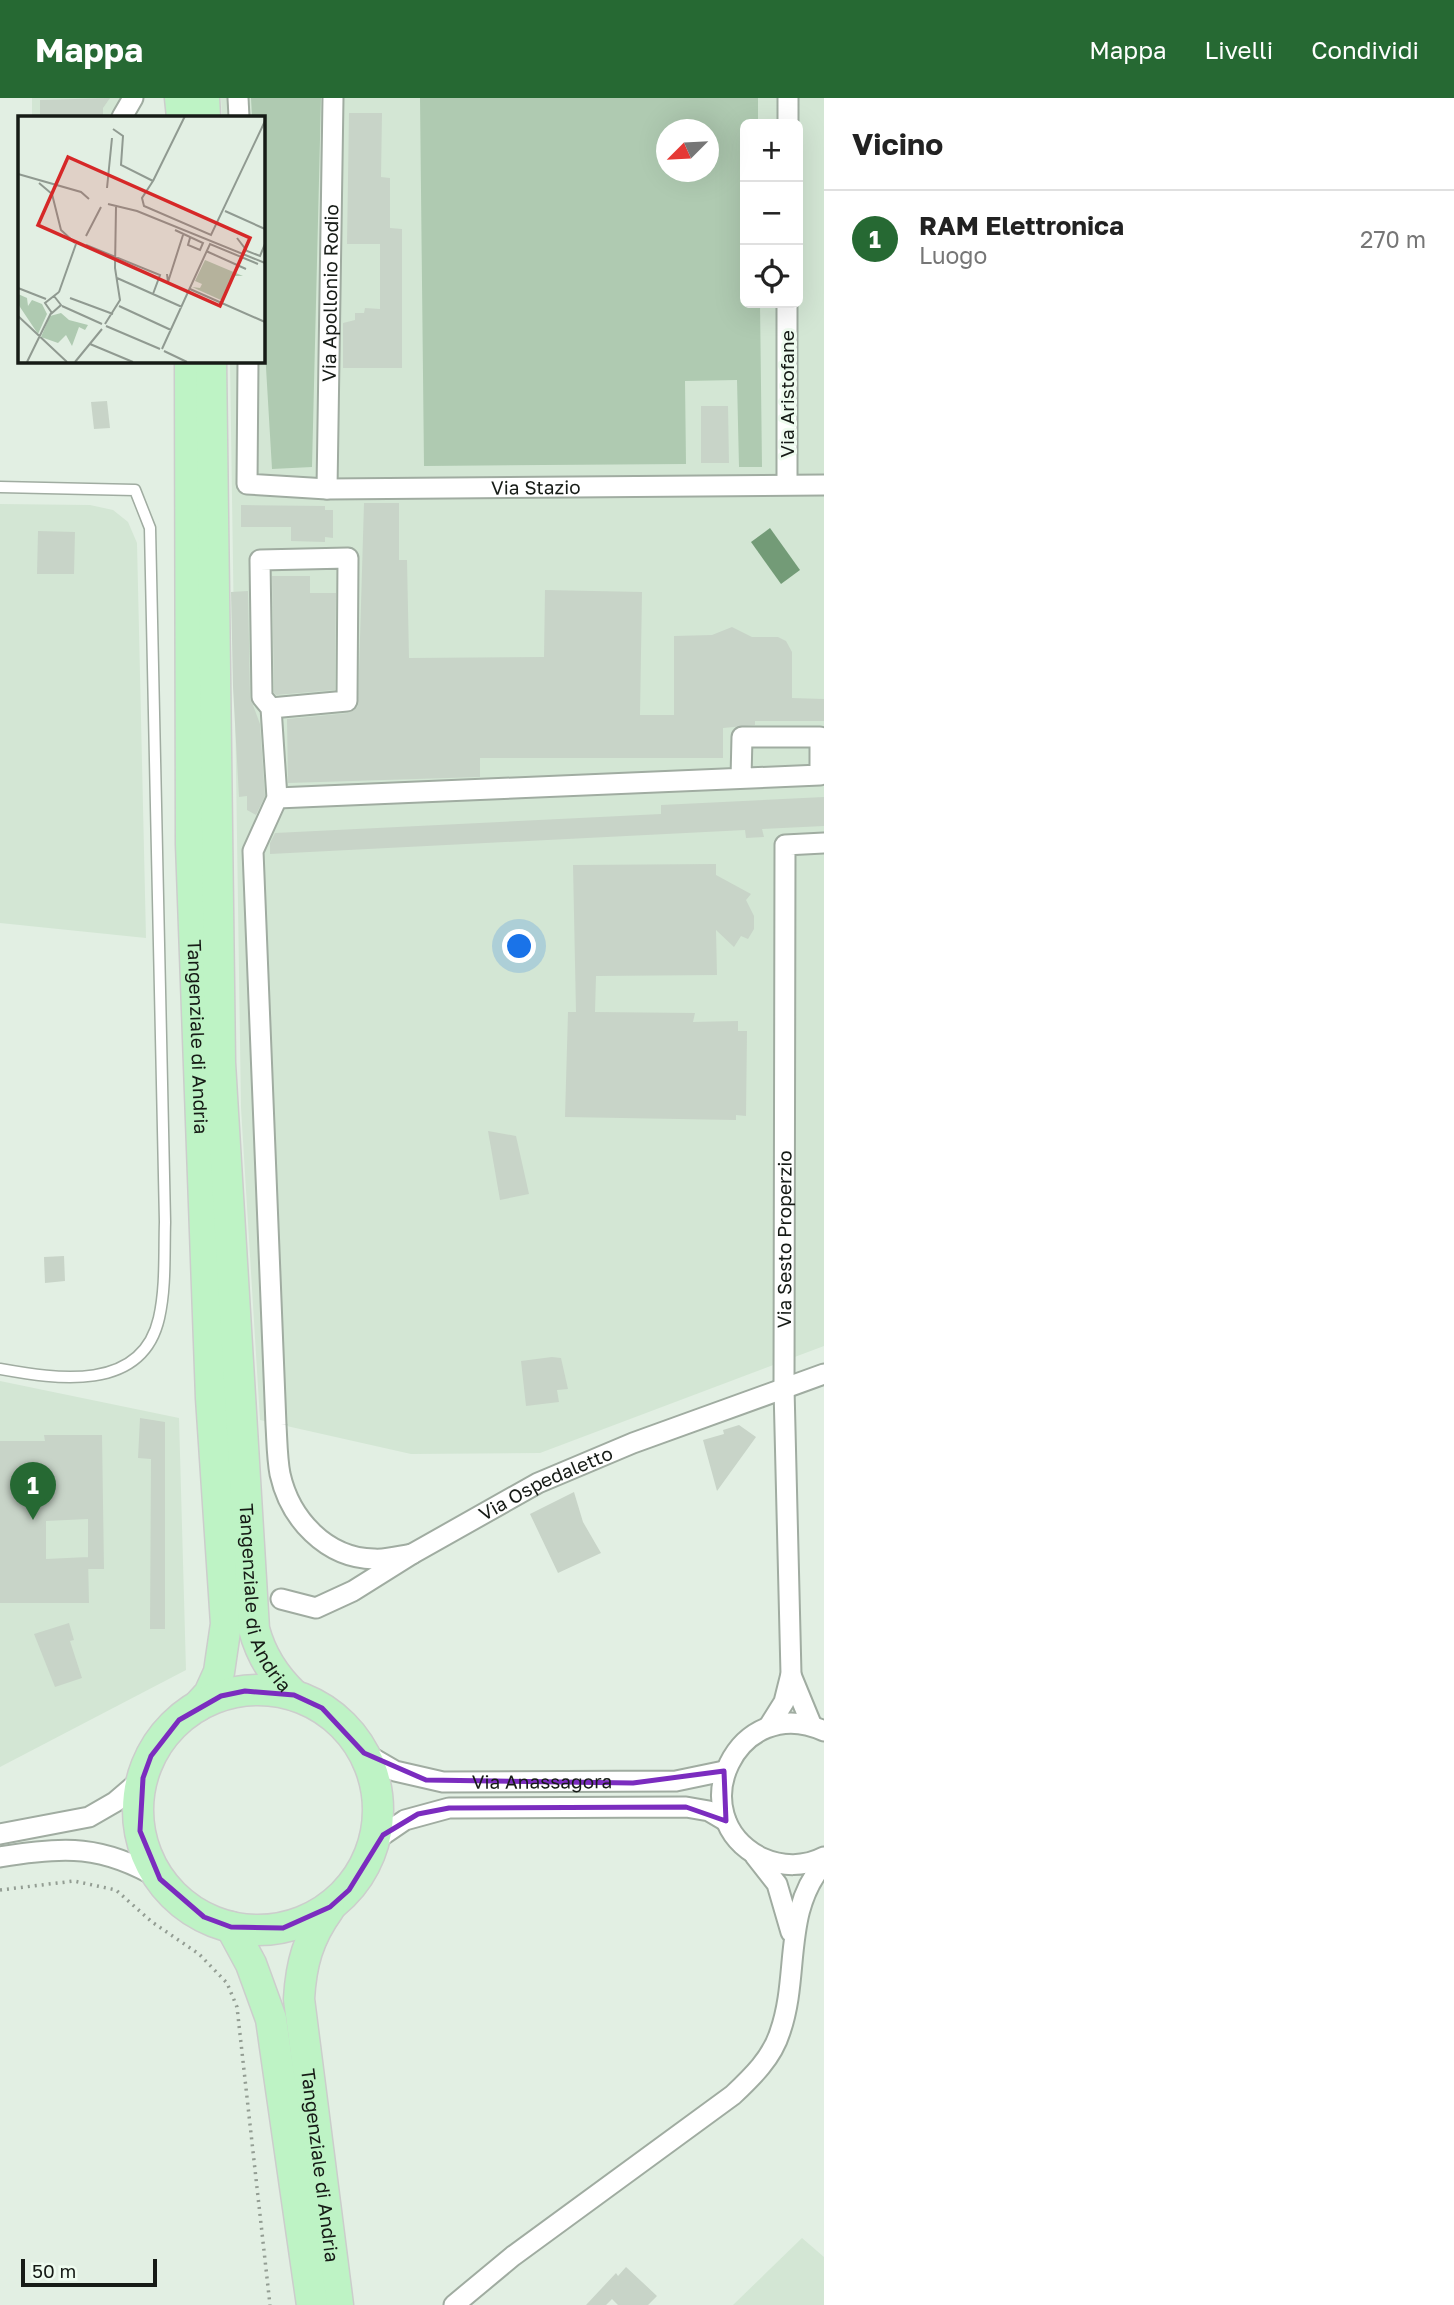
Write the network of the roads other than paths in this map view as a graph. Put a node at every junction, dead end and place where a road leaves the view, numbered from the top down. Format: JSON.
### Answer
{"nodes":[{"id":1,"x":132,"y":98,"type":"edge"},
{"id":2,"x":180,"y":98,"type":"edge"},
{"id":3,"x":204,"y":98,"type":"edge"},
{"id":4,"x":237,"y":98,"type":"edge"},
{"id":5,"x":333,"y":98,"type":"edge"},
{"id":6,"x":788,"y":98,"type":"edge"},
{"id":7,"x":123,"y":116,"type":"edge"},
{"id":8,"x":182,"y":116,"type":"edge"},
{"id":9,"x":205,"y":116,"type":"edge"},
{"id":10,"x":239,"y":116,"type":"edge"},
{"id":11,"x":788,"y":119,"type":"edge"},
{"id":12,"x":787,"y":308,"type":"edge"},
{"id":13,"x":193,"y":362,"type":"edge"},
{"id":14,"x":248,"y":362,"type":"edge"},
{"id":15,"x":787,"y":484,"type":"junction"},
{"id":16,"x":824,"y":485,"type":"edge"},
{"id":17,"x":0,"y":487,"type":"edge"},
{"id":18,"x":327,"y":489,"type":"junction"},
{"id":19,"x":271,"y":709,"type":"junction"},
{"id":20,"x":741,"y":778,"type":"dead end"},
{"id":21,"x":277,"y":798,"type":"junction"},
{"id":22,"x":824,"y":843,"type":"edge"},
{"id":23,"x":0,"y":1369,"type":"edge"},
{"id":24,"x":824,"y":1374,"type":"edge"},
{"id":25,"x":784,"y":1388,"type":"junction"},
{"id":26,"x":412,"y":1554,"type":"junction"},
{"id":27,"x":281,"y":1599,"type":"dead end"},
{"id":28,"x":791,"y":1674,"type":"junction"},
{"id":29,"x":294,"y":1695,"type":"junction"},
{"id":30,"x":198,"y":1706,"type":"junction"},
{"id":31,"x":769,"y":1726,"type":"junction"},
{"id":32,"x":818,"y":1728,"type":"edge"},
{"id":33,"x":364,"y":1753,"type":"junction"},
{"id":34,"x":724,"y":1771,"type":"junction"},
{"id":35,"x":143,"y":1778,"type":"junction"},
{"id":36,"x":726,"y":1821,"type":"junction"},
{"id":37,"x":0,"y":1834,"type":"edge"},
{"id":38,"x":373,"y":1846,"type":"junction"},
{"id":39,"x":752,"y":1853,"type":"junction"},
{"id":40,"x":0,"y":1857,"type":"edge"},
{"id":41,"x":824,"y":1857,"type":"edge"},
{"id":42,"x":824,"y":1863,"type":"edge"},
{"id":43,"x":160,"y":1879,"type":"junction"},
{"id":44,"x":330,"y":1907,"type":"junction"},
{"id":45,"x":231,"y":1927,"type":"junction"},
{"id":46,"x":792,"y":1940,"type":"junction"},
{"id":47,"x":312,"y":2305,"type":"edge"},
{"id":48,"x":338,"y":2305,"type":"edge"},
{"id":49,"x":454,"y":2305,"type":"edge"}],
"edges":[{"from":1,"to":7,"type":"street"},
{"from":2,"to":8,"type":"main road"},
{"from":3,"to":9,"type":"main road"},
{"from":4,"to":10,"type":"street"},
{"from":5,"to":18,"type":"street","name":"Via Apollonio Rodio"},
{"from":6,"to":11,"type":"street"},
{"from":12,"to":15,"type":"street","name":"Via Aristofane"},
{"from":13,"to":29,"type":"main road","name":"Tangenziale di Andria"},
{"from":13,"to":30,"type":"main road","name":"Tangenziale di Andria"},
{"from":14,"to":18,"type":"street","name":"Via Stazio"},
{"from":15,"to":16,"type":"street","name":"Via Stazio"},
{"from":15,"to":18,"type":"street","name":"Via Stazio"},
{"from":17,"to":23,"type":"lane"},
{"from":19,"to":19,"type":"street"},
{"from":19,"to":21,"type":"street"},
{"from":20,"to":21,"type":"street"},
{"from":21,"to":26,"type":"street"},
{"from":22,"to":25,"type":"street","name":"Via Sesto Properzio"},
{"from":24,"to":25,"type":"street","name":"Via Ospedaletto"},
{"from":25,"to":26,"type":"street","name":"Via Ospedaletto"},
{"from":25,"to":28,"type":"street","name":"Via Sesto Properzio"},
{"from":26,"to":27,"type":"street","name":"Via Ospedaletto"},
{"from":28,"to":31,"type":"street","name":"Via Sesto Properzio"},
{"from":28,"to":32,"type":"street","name":"Via Sesto Properzio"},
{"from":29,"to":30,"type":"main road","name":"Tangenziale di Andria"},
{"from":29,"to":33,"type":"main road","name":"Tangenziale di Andria"},
{"from":30,"to":35,"type":"main road","name":"Tangenziale di Andria"},
{"from":31,"to":32,"type":"street"},
{"from":31,"to":34,"type":"street"},
{"from":33,"to":34,"type":"street","name":"Via Anassagora"},
{"from":33,"to":38,"type":"main road","name":"Tangenziale di Andria"},
{"from":34,"to":36,"type":"street"},
{"from":35,"to":37,"type":"street"},
{"from":35,"to":43,"type":"main road","name":"Tangenziale di Andria"},
{"from":36,"to":38,"type":"street","name":"Via Anassagora"},
{"from":36,"to":39,"type":"street"},
{"from":38,"to":44,"type":"main road","name":"Tangenziale di Andria"},
{"from":39,"to":41,"type":"street"},
{"from":39,"to":46,"type":"street"},
{"from":40,"to":43,"type":"street"},
{"from":42,"to":46,"type":"street"},
{"from":43,"to":45,"type":"main road","name":"Tangenziale di Andria"},
{"from":44,"to":45,"type":"main road","name":"Tangenziale di Andria"},
{"from":44,"to":48,"type":"main road","name":"Tangenziale di Andria"},
{"from":45,"to":47,"type":"main road","name":"Tangenziale di Andria"},
{"from":46,"to":49,"type":"street"}]}
